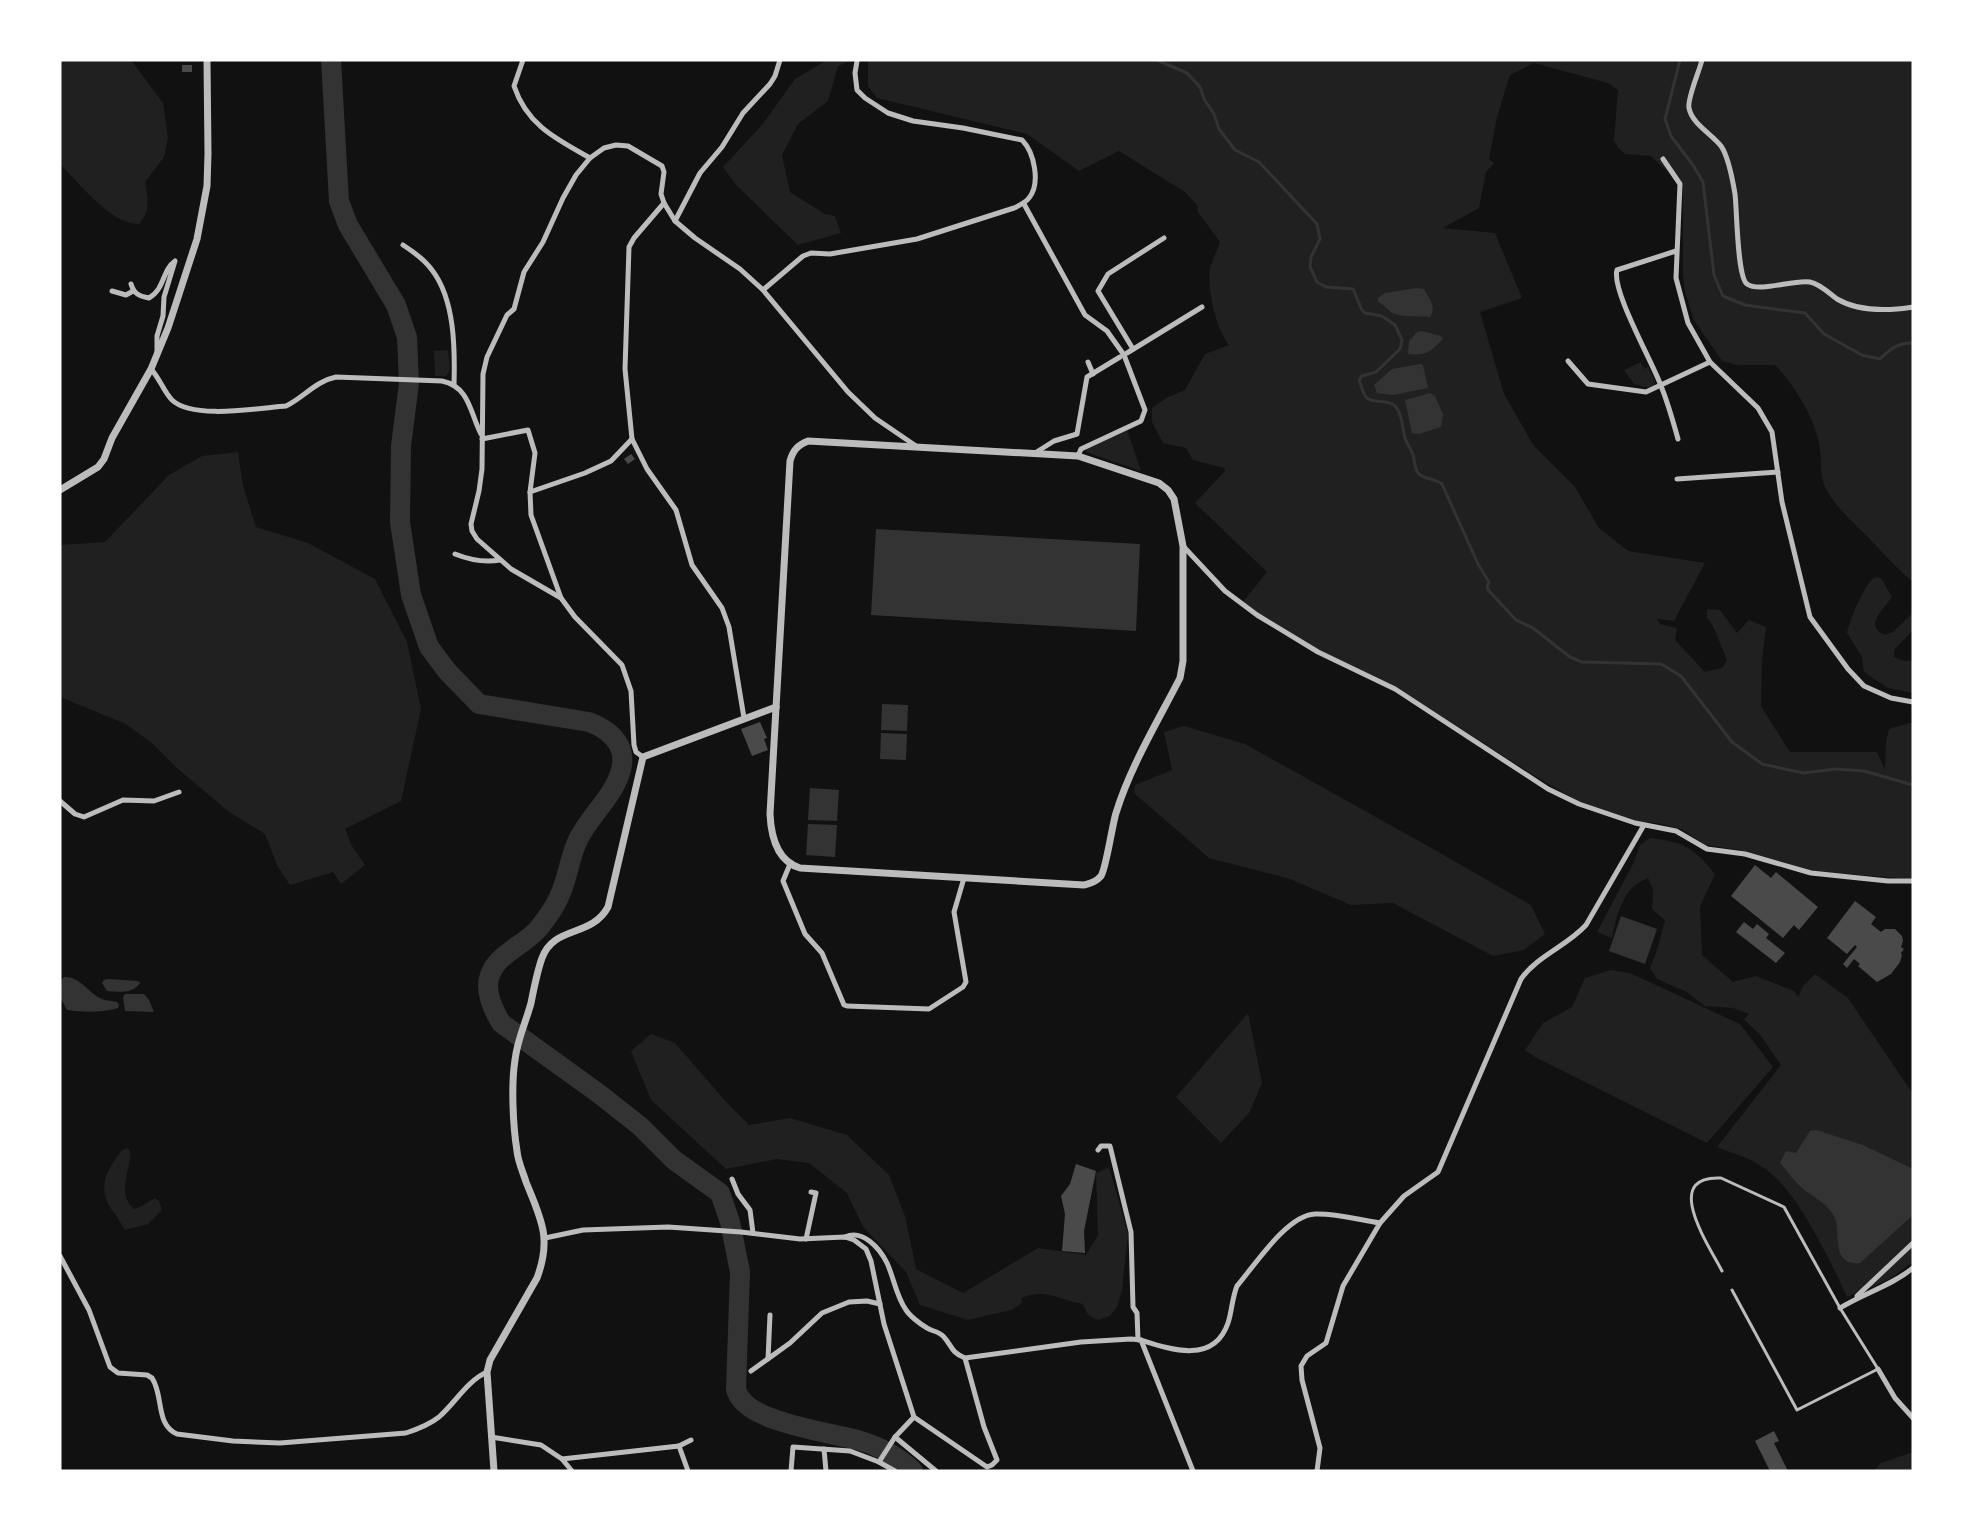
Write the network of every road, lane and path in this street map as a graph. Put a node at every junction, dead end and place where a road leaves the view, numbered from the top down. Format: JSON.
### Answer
{"nodes":[{"id":1,"x":207,"y":60,"type":"edge"},
{"id":2,"x":523,"y":60,"type":"edge"},
{"id":3,"x":780,"y":60,"type":"edge"},
{"id":4,"x":1702,"y":60,"type":"edge"},
{"id":5,"x":856,"y":61,"type":"edge"},
{"id":6,"x":590,"y":158,"type":"junction"},
{"id":7,"x":1663,"y":159,"type":"dead end"},
{"id":8,"x":664,"y":203,"type":"junction"},
{"id":9,"x":1024,"y":204,"type":"junction"},
{"id":10,"x":675,"y":221,"type":"junction"},
{"id":11,"x":1164,"y":238,"type":"dead end"},
{"id":12,"x":403,"y":245,"type":"dead end"},
{"id":13,"x":1676,"y":251,"type":"junction"},
{"id":14,"x":130,"y":284,"type":"dead end"},
{"id":15,"x":763,"y":290,"type":"junction"},
{"id":16,"x":112,"y":291,"type":"dead end"},
{"id":17,"x":133,"y":291,"type":"junction"},
{"id":18,"x":1202,"y":307,"type":"dead end"},
{"id":19,"x":1913,"y":307,"type":"edge"},
{"id":20,"x":157,"y":357,"type":"junction"},
{"id":21,"x":1120,"y":357,"type":"dead end"},
{"id":22,"x":1568,"y":361,"type":"dead end"},
{"id":23,"x":1088,"y":362,"type":"dead end"},
{"id":24,"x":1710,"y":362,"type":"junction"},
{"id":25,"x":152,"y":369,"type":"junction"},
{"id":26,"x":1093,"y":374,"type":"junction"},
{"id":27,"x":454,"y":385,"type":"junction"},
{"id":28,"x":1661,"y":386,"type":"junction"},
{"id":29,"x":482,"y":437,"type":"junction"},
{"id":30,"x":632,"y":439,"type":"junction"},
{"id":31,"x":1678,"y":439,"type":"dead end"},
{"id":32,"x":916,"y":446,"type":"junction"},
{"id":33,"x":1035,"y":453,"type":"junction"},
{"id":34,"x":1078,"y":456,"type":"junction"},
{"id":35,"x":1778,"y":472,"type":"junction"},
{"id":36,"x":1677,"y":479,"type":"dead end"},
{"id":37,"x":60,"y":490,"type":"edge"},
{"id":38,"x":530,"y":492,"type":"junction"},
{"id":39,"x":1183,"y":546,"type":"junction"},
{"id":40,"x":455,"y":554,"type":"dead end"},
{"id":41,"x":500,"y":560,"type":"junction"},
{"id":42,"x":561,"y":598,"type":"junction"},
{"id":43,"x":1913,"y":702,"type":"edge"},
{"id":44,"x":776,"y":707,"type":"junction"},
{"id":45,"x":744,"y":718,"type":"junction"},
{"id":46,"x":644,"y":757,"type":"junction"},
{"id":47,"x":179,"y":792,"type":"dead end"},
{"id":48,"x":60,"y":801,"type":"edge"},
{"id":49,"x":1644,"y":825,"type":"junction"},
{"id":50,"x":790,"y":864,"type":"junction"},
{"id":51,"x":964,"y":878,"type":"junction"},
{"id":52,"x":1913,"y":881,"type":"edge"},
{"id":53,"x":1098,"y":1150,"type":"dead end"},
{"id":54,"x":732,"y":1179,"type":"dead end"},
{"id":55,"x":811,"y":1192,"type":"dead end"},
{"id":56,"x":1380,"y":1223,"type":"junction"},
{"id":57,"x":753,"y":1233,"type":"junction"},
{"id":58,"x":845,"y":1237,"type":"junction"},
{"id":59,"x":545,"y":1238,"type":"junction"},
{"id":60,"x":806,"y":1239,"type":"junction"},
{"id":61,"x":1913,"y":1244,"type":"edge"},
{"id":62,"x":60,"y":1256,"type":"edge"},
{"id":63,"x":1913,"y":1268,"type":"edge"},
{"id":64,"x":1722,"y":1271,"type":"dead end"},
{"id":65,"x":1732,"y":1290,"type":"dead end"},
{"id":66,"x":1854,"y":1300,"type":"junction"},
{"id":67,"x":880,"y":1304,"type":"junction"},
{"id":68,"x":1840,"y":1308,"type":"junction"},
{"id":69,"x":770,"y":1315,"type":"dead end"},
{"id":70,"x":1140,"y":1340,"type":"junction"},
{"id":71,"x":965,"y":1358,"type":"junction"},
{"id":72,"x":768,"y":1359,"type":"junction"},
{"id":73,"x":1878,"y":1370,"type":"junction"},
{"id":74,"x":751,"y":1371,"type":"dead end"},
{"id":75,"x":487,"y":1372,"type":"junction"},
{"id":76,"x":914,"y":1417,"type":"junction"},
{"id":77,"x":1913,"y":1418,"type":"edge"},
{"id":78,"x":492,"y":1437,"type":"junction"},
{"id":79,"x":894,"y":1438,"type":"junction"},
{"id":80,"x":691,"y":1440,"type":"dead end"},
{"id":81,"x":679,"y":1446,"type":"junction"},
{"id":82,"x":824,"y":1449,"type":"junction"},
{"id":83,"x":562,"y":1459,"type":"junction"},
{"id":84,"x":880,"y":1460,"type":"junction"},
{"id":85,"x":494,"y":1471,"type":"edge"},
{"id":86,"x":573,"y":1471,"type":"edge"},
{"id":87,"x":688,"y":1471,"type":"edge"},
{"id":88,"x":791,"y":1471,"type":"edge"},
{"id":89,"x":826,"y":1471,"type":"edge"},
{"id":90,"x":895,"y":1471,"type":"edge"},
{"id":91,"x":936,"y":1471,"type":"edge"},
{"id":92,"x":1194,"y":1471,"type":"edge"},
{"id":93,"x":1317,"y":1471,"type":"edge"}],
"edges":[{"from":1,"to":20,"type":"street"},
{"from":2,"to":6,"type":"street"},
{"from":3,"to":10,"type":"street"},
{"from":4,"to":19,"type":"street"},
{"from":5,"to":9,"type":"street"},
{"from":6,"to":8,"type":"street"},
{"from":6,"to":29,"type":"street"},
{"from":7,"to":13,"type":"street"},
{"from":8,"to":10,"type":"street"},
{"from":8,"to":30,"type":"street"},
{"from":9,"to":15,"type":"street"},
{"from":9,"to":34,"type":"street"},
{"from":10,"to":15,"type":"street"},
{"from":11,"to":18,"type":"street"},
{"from":12,"to":27,"type":"street"},
{"from":13,"to":24,"type":"street"},
{"from":13,"to":28,"type":"street"},
{"from":14,"to":17,"type":"street"},
{"from":15,"to":32,"type":"street"},
{"from":16,"to":17,"type":"street"},
{"from":17,"to":20,"type":"street"},
{"from":20,"to":25,"type":"street"},
{"from":21,"to":26,"type":"street"},
{"from":22,"to":28,"type":"street"},
{"from":23,"to":26,"type":"street"},
{"from":24,"to":28,"type":"street"},
{"from":24,"to":35,"type":"street"},
{"from":25,"to":27,"type":"street"},
{"from":25,"to":37,"type":"street"},
{"from":26,"to":33,"type":"street"},
{"from":27,"to":29,"type":"street"},
{"from":28,"to":31,"type":"street"},
{"from":29,"to":38,"type":"street"},
{"from":29,"to":41,"type":"street"},
{"from":30,"to":38,"type":"street"},
{"from":30,"to":45,"type":"street"},
{"from":32,"to":33,"type":"street"},
{"from":32,"to":44,"type":"street"},
{"from":33,"to":34,"type":"street"},
{"from":34,"to":39,"type":"street"},
{"from":35,"to":36,"type":"street"},
{"from":35,"to":43,"type":"street"},
{"from":38,"to":42,"type":"street"},
{"from":39,"to":49,"type":"street"},
{"from":39,"to":51,"type":"street"},
{"from":40,"to":41,"type":"street"},
{"from":41,"to":42,"type":"street"},
{"from":42,"to":46,"type":"street"},
{"from":44,"to":45,"type":"street"},
{"from":44,"to":50,"type":"street"},
{"from":45,"to":46,"type":"street"},
{"from":46,"to":59,"type":"street"},
{"from":47,"to":48,"type":"street"},
{"from":49,"to":52,"type":"street"},
{"from":49,"to":56,"type":"street"},
{"from":50,"to":51,"type":"street"},
{"from":50,"to":51,"type":"street"},
{"from":53,"to":70,"type":"street"},
{"from":54,"to":57,"type":"street"},
{"from":55,"to":60,"type":"street"},
{"from":56,"to":70,"type":"street"},
{"from":56,"to":93,"type":"street"},
{"from":57,"to":59,"type":"street"},
{"from":57,"to":60,"type":"street"},
{"from":58,"to":60,"type":"street"},
{"from":58,"to":67,"type":"street"},
{"from":58,"to":71,"type":"street"},
{"from":59,"to":75,"type":"street"},
{"from":61,"to":66,"type":"street"},
{"from":62,"to":75,"type":"street"},
{"from":63,"to":66,"type":"street"},
{"from":64,"to":68,"type":"lane"},
{"from":65,"to":73,"type":"lane"},
{"from":66,"to":68,"type":"street"},
{"from":67,"to":72,"type":"street"},
{"from":67,"to":76,"type":"street"},
{"from":68,"to":73,"type":"lane"},
{"from":69,"to":72,"type":"street"},
{"from":70,"to":71,"type":"street"},
{"from":70,"to":92,"type":"street"},
{"from":71,"to":76,"type":"street"},
{"from":72,"to":74,"type":"street"},
{"from":73,"to":77,"type":"street"},
{"from":75,"to":78,"type":"street"},
{"from":76,"to":79,"type":"street"},
{"from":78,"to":83,"type":"street"},
{"from":78,"to":85,"type":"street"},
{"from":79,"to":84,"type":"street"},
{"from":79,"to":91,"type":"street"},
{"from":80,"to":81,"type":"street"},
{"from":81,"to":83,"type":"street"},
{"from":81,"to":87,"type":"street"},
{"from":82,"to":84,"type":"street"},
{"from":82,"to":88,"type":"street"},
{"from":82,"to":89,"type":"street"},
{"from":83,"to":86,"type":"street"},
{"from":84,"to":90,"type":"street"}]}
